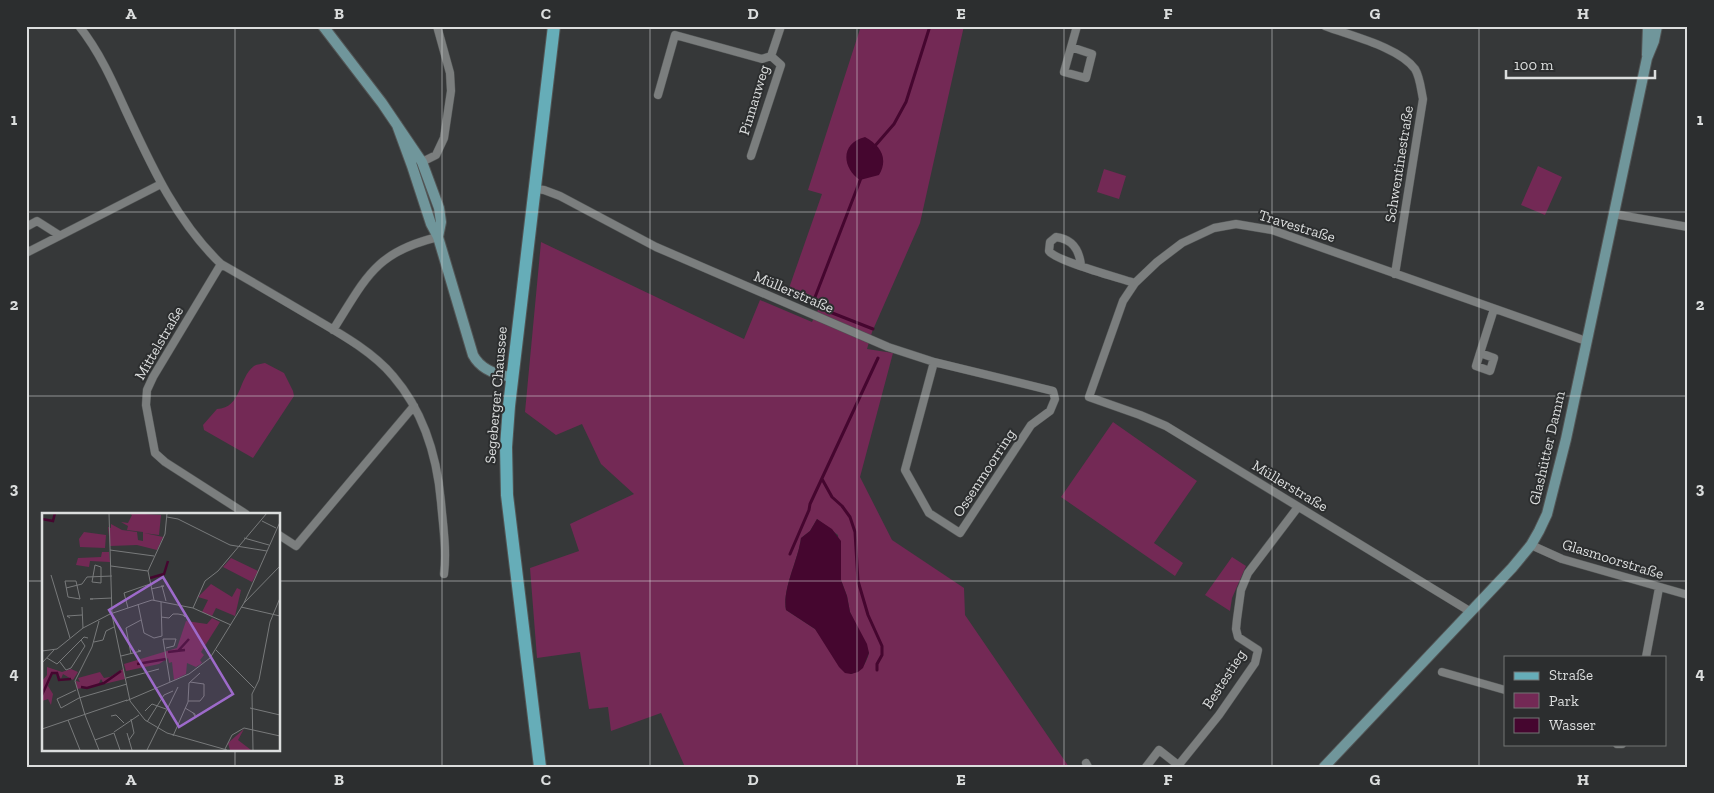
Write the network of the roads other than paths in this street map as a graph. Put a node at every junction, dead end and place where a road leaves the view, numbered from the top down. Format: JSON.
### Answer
{"nodes":[{"id":1,"x":79,"y":26,"type":"edge"},
{"id":2,"x":323,"y":26,"type":"edge"},
{"id":3,"x":437,"y":26,"type":"edge"},
{"id":4,"x":554,"y":26,"type":"edge"},
{"id":5,"x":781,"y":26,"type":"edge"},
{"id":6,"x":1077,"y":26,"type":"edge"},
{"id":7,"x":1325,"y":26,"type":"edge"},
{"id":8,"x":1648,"y":26,"type":"edge"},
{"id":9,"x":1657,"y":26,"type":"edge"},
{"id":10,"x":1071,"y":47,"type":"junction"},
{"id":11,"x":771,"y":56,"type":"junction"},
{"id":12,"x":1647,"y":58,"type":"junction"},
{"id":13,"x":658,"y":95,"type":"dead end"},
{"id":14,"x":397,"y":125,"type":"junction"},
{"id":15,"x":751,"y":156,"type":"dead end"},
{"id":16,"x":422,"y":162,"type":"junction"},
{"id":17,"x":161,"y":184,"type":"junction"},
{"id":18,"x":535,"y":190,"type":"junction"},
{"id":19,"x":1614,"y":214,"type":"junction"},
{"id":20,"x":26,"y":227,"type":"edge"},
{"id":21,"x":1688,"y":227,"type":"edge"},
{"id":22,"x":59,"y":235,"type":"junction"},
{"id":23,"x":438,"y":237,"type":"junction"},
{"id":24,"x":26,"y":249,"type":"edge"},
{"id":25,"x":222,"y":264,"type":"junction"},
{"id":26,"x":1081,"y":265,"type":"junction"},
{"id":27,"x":1395,"y":274,"type":"junction"},
{"id":28,"x":1135,"y":283,"type":"junction"},
{"id":29,"x":1494,"y":309,"type":"junction"},
{"id":30,"x":333,"y":330,"type":"junction"},
{"id":31,"x":1586,"y":341,"type":"junction"},
{"id":32,"x":1480,"y":353,"type":"dead end"},
{"id":33,"x":934,"y":362,"type":"junction"},
{"id":34,"x":512,"y":377,"type":"junction"},
{"id":35,"x":1053,"y":390,"type":"joint"},
{"id":36,"x":1089,"y":397,"type":"joint"},
{"id":37,"x":414,"y":406,"type":"junction"},
{"id":38,"x":1298,"y":507,"type":"junction"},
{"id":39,"x":244,"y":513,"type":"edge"},
{"id":40,"x":280,"y":536,"type":"edge"},
{"id":41,"x":1531,"y":545,"type":"junction"},
{"id":42,"x":444,"y":574,"type":"dead end"},
{"id":43,"x":1659,"y":588,"type":"junction"},
{"id":44,"x":1688,"y":595,"type":"edge"},
{"id":45,"x":1471,"y":612,"type":"junction"},
{"id":46,"x":1646,"y":656,"type":"edge"},
{"id":47,"x":1442,"y":672,"type":"dead end"},
{"id":48,"x":1504,"y":690,"type":"edge"},
{"id":49,"x":1177,"y":766,"type":"edge"},
{"id":50,"x":540,"y":767,"type":"edge"},
{"id":51,"x":1146,"y":767,"type":"edge"},
{"id":52,"x":1324,"y":767,"type":"edge"}],
"edges":[{"from":1,"to":17,"type":"street"},
{"from":2,"to":14,"type":"street"},
{"from":3,"to":16,"type":"street"},
{"from":4,"to":18,"type":"main road","name":"Segeberger Chaussee"},
{"from":5,"to":11,"type":"street","name":"Pinnauweg"},
{"from":6,"to":10,"type":"street"},
{"from":7,"to":27,"type":"street","name":"Schwentinestraße"},
{"from":8,"to":12,"type":"street","name":"Glashütter Damm"},
{"from":9,"to":12,"type":"street","name":"Glashütter Damm"},
{"from":10,"to":10,"type":"street"},
{"from":11,"to":13,"type":"street","name":"Pinnauweg"},
{"from":11,"to":15,"type":"street","name":"Pinnauweg"},
{"from":12,"to":19,"type":"street","name":"Glashütter Damm"},
{"from":14,"to":16,"type":"street"},
{"from":14,"to":23,"type":"street"},
{"from":16,"to":23,"type":"street"},
{"from":17,"to":22,"type":"street"},
{"from":17,"to":25,"type":"street"},
{"from":18,"to":33,"type":"street","name":"Müllerstraße"},
{"from":18,"to":34,"type":"main road","name":"Segeberger Chaussee"},
{"from":19,"to":21,"type":"street"},
{"from":19,"to":31,"type":"street","name":"Glashütter Damm"},
{"from":20,"to":22,"type":"street"},
{"from":22,"to":24,"type":"street"},
{"from":23,"to":30,"type":"street"},
{"from":23,"to":34,"type":"street"},
{"from":25,"to":30,"type":"street"},
{"from":25,"to":39,"type":"street","name":"Mittelstraße"},
{"from":26,"to":26,"type":"street"},
{"from":26,"to":28,"type":"street"},
{"from":27,"to":28,"type":"street","name":"Travestraße"},
{"from":27,"to":29,"type":"street","name":"Travestraße"},
{"from":28,"to":36,"type":"street","name":"Travestraße"},
{"from":29,"to":31,"type":"street","name":"Travestraße"},
{"from":29,"to":32,"type":"street"},
{"from":30,"to":37,"type":"street"},
{"from":31,"to":41,"type":"street","name":"Glashütter Damm"},
{"from":33,"to":35,"type":"street","name":"Müllerstraße"},
{"from":33,"to":35,"type":"street","name":"Ossenmoorring"},
{"from":34,"to":50,"type":"main road","name":"Segeberger Chaussee"},
{"from":36,"to":38,"type":"street","name":"Müllerstraße"},
{"from":37,"to":40,"type":"street"},
{"from":37,"to":42,"type":"street"},
{"from":38,"to":45,"type":"street","name":"Müllerstraße"},
{"from":38,"to":49,"type":"street","name":"Bestestieg"},
{"from":41,"to":43,"type":"street","name":"Glasmoorstraße"},
{"from":41,"to":45,"type":"street","name":"Glashütter Damm"},
{"from":43,"to":44,"type":"street","name":"Glasmoorstraße"},
{"from":43,"to":46,"type":"street"},
{"from":45,"to":52,"type":"street","name":"Glashütter Damm"},
{"from":47,"to":48,"type":"street"},
{"from":49,"to":51,"type":"street","name":"Bestestieg"}]}
